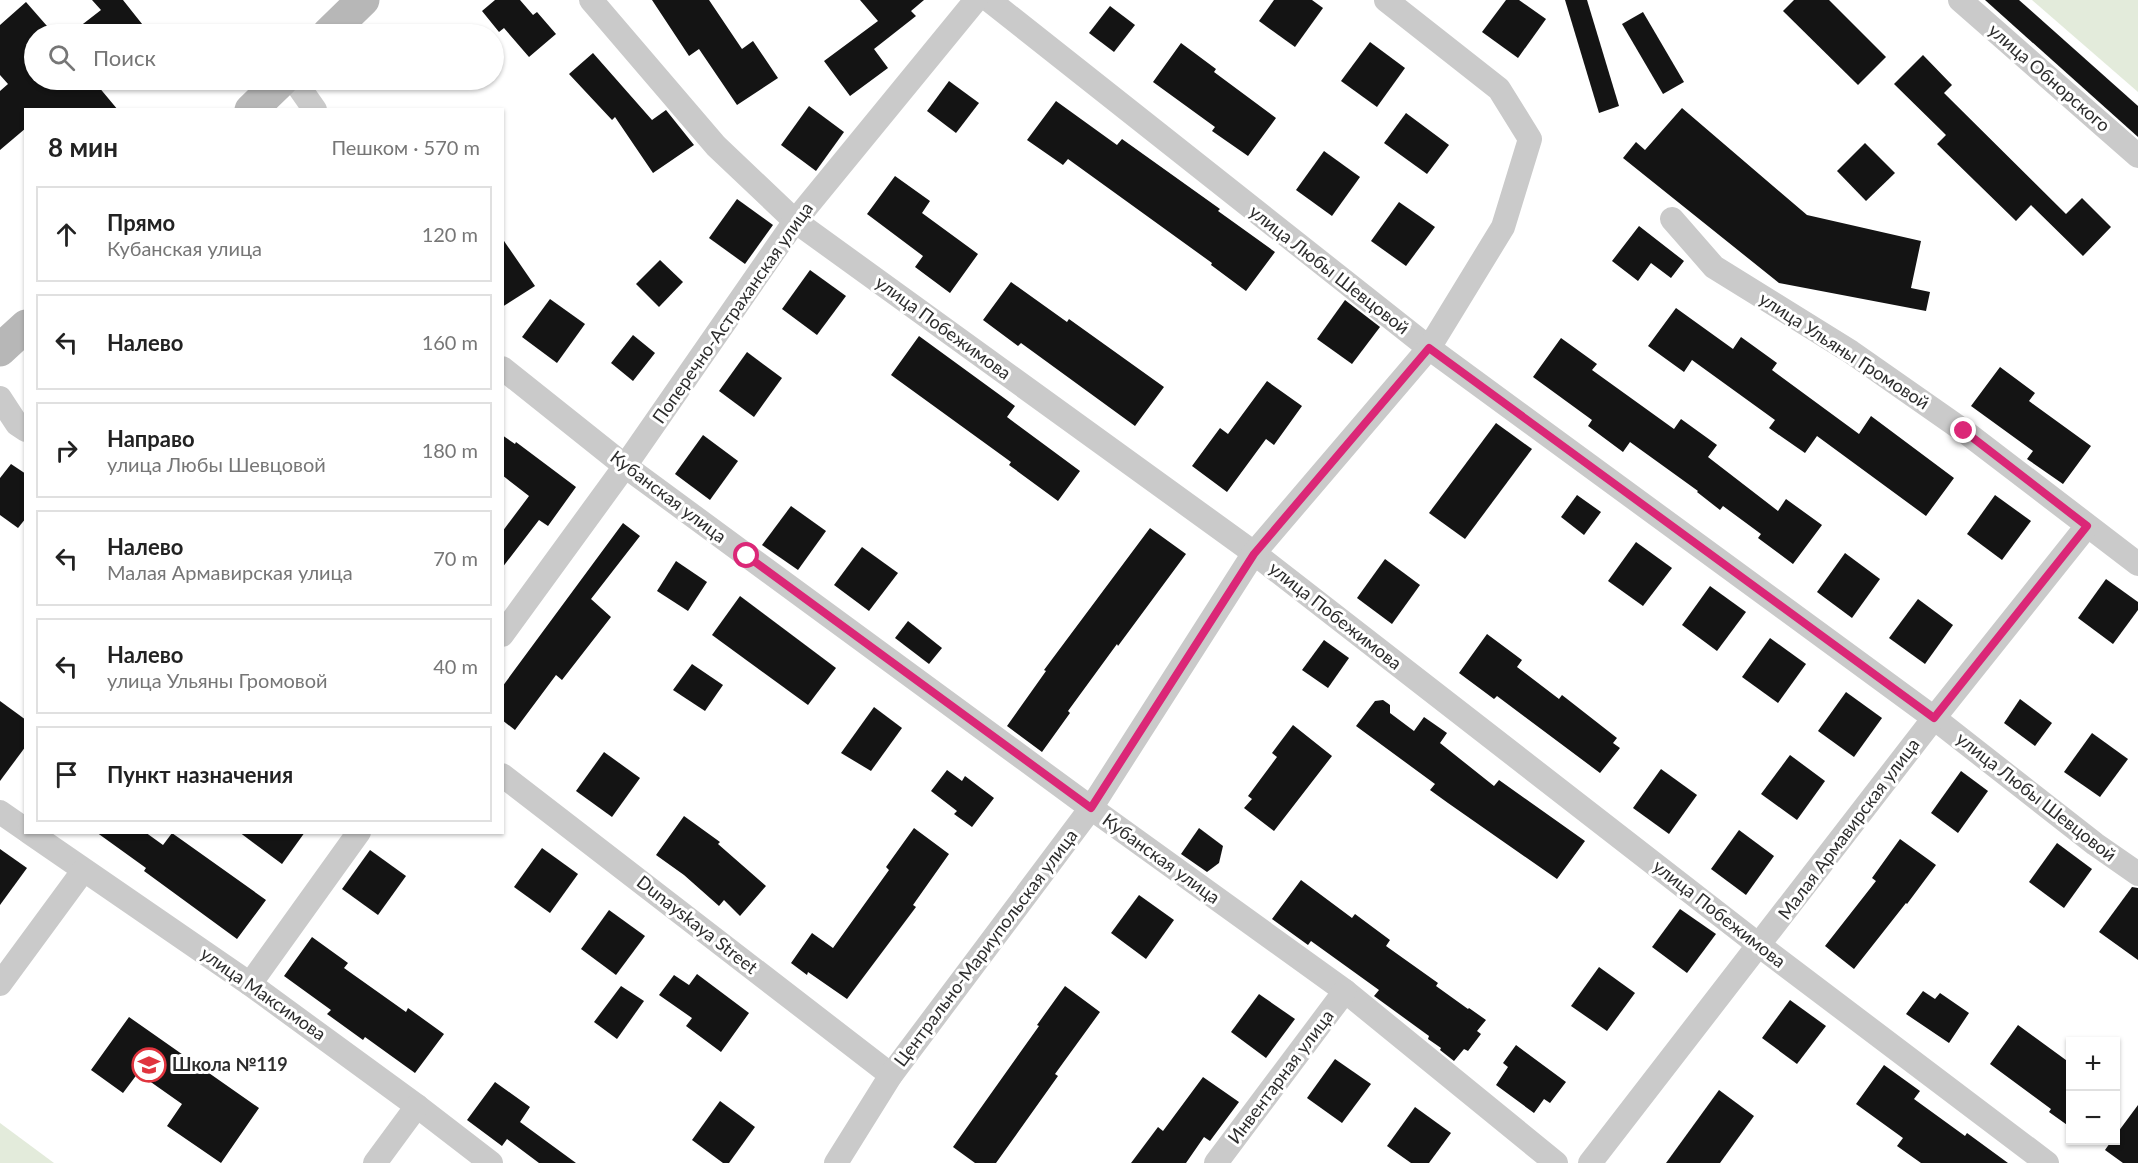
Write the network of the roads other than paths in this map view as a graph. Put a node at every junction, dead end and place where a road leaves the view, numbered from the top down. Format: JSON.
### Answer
{"nodes":[{"id":1,"x":363,"y":0,"type":"edge"},
{"id":2,"x":591,"y":0,"type":"edge"},
{"id":3,"x":976,"y":0,"type":"edge"},
{"id":4,"x":989,"y":0,"type":"edge"},
{"id":5,"x":1386,"y":0,"type":"edge"},
{"id":6,"x":1960,"y":0,"type":"edge"},
{"id":7,"x":338,"y":24,"type":"edge"},
{"id":8,"x":272,"y":90,"type":"edge"},
{"id":9,"x":301,"y":90,"type":"edge"},
{"id":10,"x":253,"y":108,"type":"edge"},
{"id":11,"x":314,"y":108,"type":"edge"},
{"id":12,"x":2138,"y":156,"type":"edge"},
{"id":13,"x":1672,"y":219,"type":"dead end"},
{"id":14,"x":795,"y":221,"type":"junction"},
{"id":15,"x":24,"y":328,"type":"edge"},
{"id":16,"x":1429,"y":348,"type":"junction"},
{"id":17,"x":0,"y":350,"type":"edge"},
{"id":18,"x":504,"y":370,"type":"edge"},
{"id":19,"x":0,"y":398,"type":"edge"},
{"id":20,"x":24,"y":429,"type":"edge"},
{"id":21,"x":625,"y":466,"type":"junction"},
{"id":22,"x":2087,"y":526,"type":"junction"},
{"id":23,"x":1254,"y":554,"type":"junction"},
{"id":24,"x":2138,"y":564,"type":"edge"},
{"id":25,"x":504,"y":632,"type":"edge"},
{"id":26,"x":1934,"y":718,"type":"junction"},
{"id":27,"x":504,"y":777,"type":"edge"},
{"id":28,"x":1091,"y":808,"type":"junction"},
{"id":29,"x":0,"y":812,"type":"edge"},
{"id":30,"x":24,"y":829,"type":"edge"},
{"id":31,"x":32,"y":834,"type":"edge"},
{"id":32,"x":359,"y":834,"type":"edge"},
{"id":33,"x":83,"y":871,"type":"junction"},
{"id":34,"x":2138,"y":874,"type":"edge"},
{"id":35,"x":1760,"y":946,"type":"junction"},
{"id":36,"x":0,"y":984,"type":"edge"},
{"id":37,"x":250,"y":984,"type":"junction"},
{"id":38,"x":1346,"y":991,"type":"junction"},
{"id":39,"x":891,"y":1075,"type":"junction"},
{"id":40,"x":417,"y":1106,"type":"junction"},
{"id":41,"x":375,"y":1163,"type":"edge"},
{"id":42,"x":491,"y":1163,"type":"edge"},
{"id":43,"x":836,"y":1163,"type":"edge"},
{"id":44,"x":1216,"y":1163,"type":"edge"},
{"id":45,"x":1556,"y":1163,"type":"edge"},
{"id":46,"x":1590,"y":1163,"type":"edge"},
{"id":47,"x":2047,"y":1163,"type":"edge"}],
"edges":[{"from":1,"to":7,"type":"street"},
{"from":2,"to":14,"type":"street","name":"улица Побежимова"},
{"from":3,"to":14,"type":"street","name":"Поперечно-Астраханская улица"},
{"from":4,"to":16,"type":"street","name":"улица Любы Шевцовой"},
{"from":5,"to":16,"type":"street","name":"Центрально-Мариупольская улица"},
{"from":6,"to":12,"type":"street","name":"улица Обнорского"},
{"from":8,"to":10,"type":"street"},
{"from":9,"to":11,"type":"street"},
{"from":13,"to":22,"type":"street","name":"улица Ульяны Громовой"},
{"from":14,"to":21,"type":"street","name":"Поперечно-Астраханская улица"},
{"from":14,"to":23,"type":"street","name":"улица Побежимова"},
{"from":15,"to":17,"type":"street"},
{"from":16,"to":23,"type":"street","name":"Центрально-Мариупольская улица"},
{"from":16,"to":26,"type":"street","name":"улица Любы Шевцовой"},
{"from":18,"to":21,"type":"street","name":"Кубанская улица"},
{"from":19,"to":20,"type":"street"},
{"from":21,"to":25,"type":"street","name":"Поперечно-Астраханская улица"},
{"from":21,"to":28,"type":"street","name":"Кубанская улица"},
{"from":22,"to":24,"type":"street","name":"улица Ульяны Громовой"},
{"from":22,"to":26,"type":"street","name":"Малая Армавирская улица"},
{"from":23,"to":28,"type":"street","name":"Центрально-Мариупольская улица"},
{"from":23,"to":35,"type":"street","name":"улица Побежимова"},
{"from":26,"to":34,"type":"street","name":"улица Любы Шевцовой"},
{"from":26,"to":35,"type":"street","name":"Малая Армавирская улица"},
{"from":27,"to":39,"type":"street","name":"Dunayskaya Street"},
{"from":28,"to":38,"type":"street","name":"Кубанская улица"},
{"from":28,"to":39,"type":"street","name":"Центрально-Мариупольская улица"},
{"from":29,"to":30,"type":"street"},
{"from":31,"to":33,"type":"street","name":"улица Максимова"},
{"from":32,"to":37,"type":"street"},
{"from":33,"to":36,"type":"street"},
{"from":33,"to":37,"type":"street","name":"улица Максимова"},
{"from":35,"to":46,"type":"street","name":"Малая Армавирская улица"},
{"from":35,"to":47,"type":"street","name":"улица Побежимова"},
{"from":37,"to":40,"type":"street","name":"улица Максимова"},
{"from":38,"to":44,"type":"street","name":"Инвентарная улица"},
{"from":38,"to":45,"type":"street","name":"Кубанская улица"},
{"from":39,"to":43,"type":"street","name":"Центрально-Мариупольская улица"},
{"from":40,"to":41,"type":"street"},
{"from":40,"to":42,"type":"street","name":"улица Максимова"}]}
